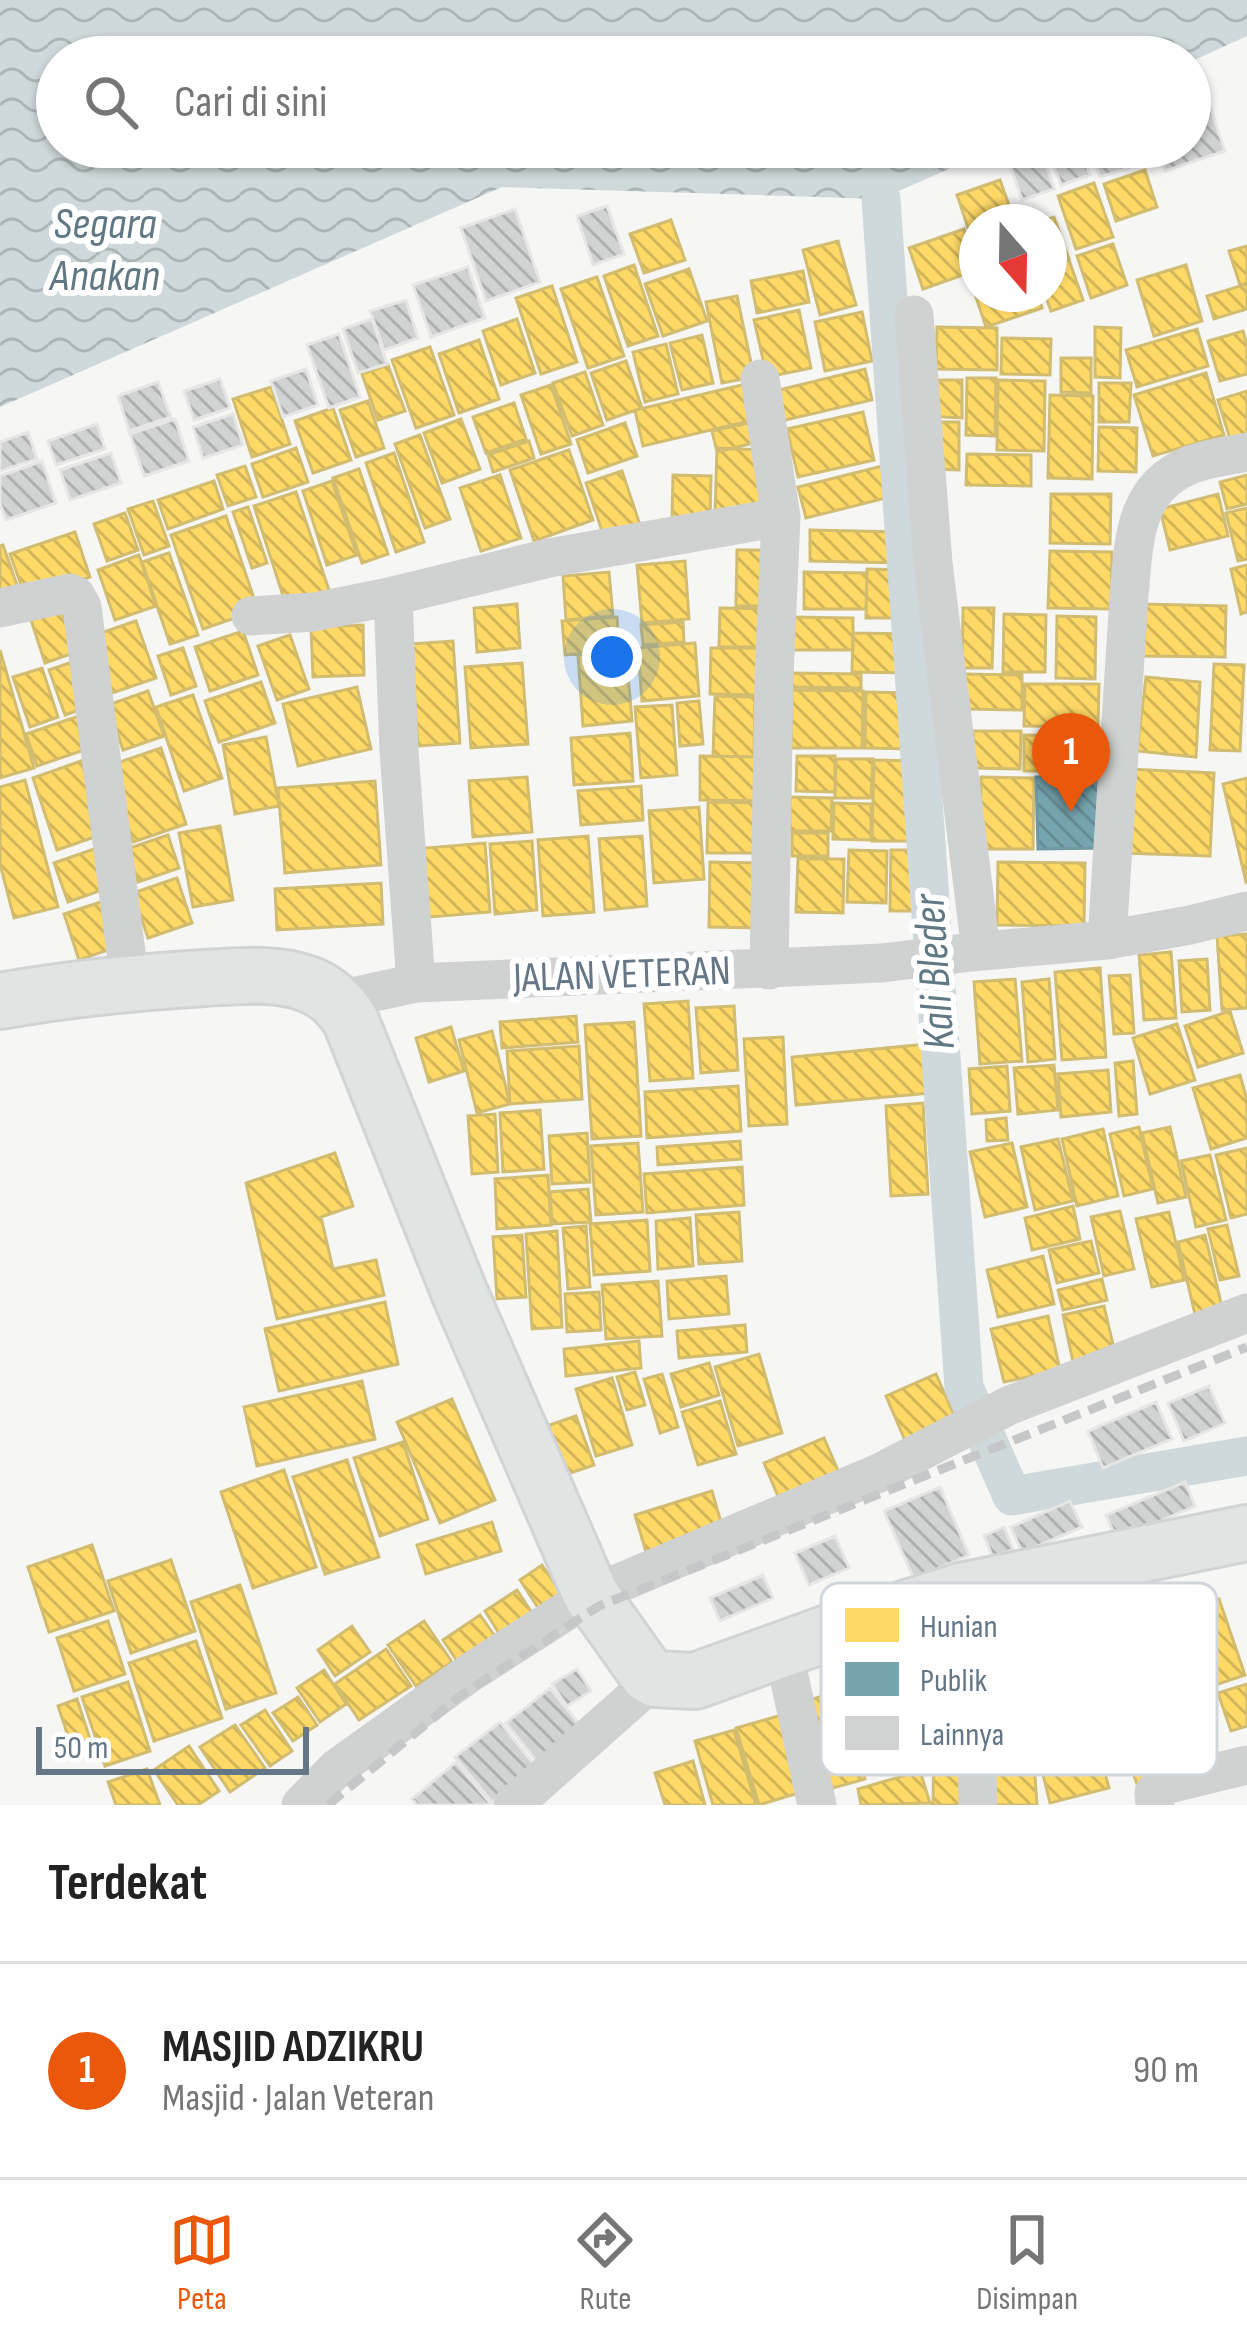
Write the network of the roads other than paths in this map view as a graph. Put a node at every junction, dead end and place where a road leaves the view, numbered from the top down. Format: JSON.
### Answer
{"nodes":[{"id":1,"x":914,"y":315,"type":"dead end"},
{"id":2,"x":760,"y":379,"type":"dead end"},
{"id":3,"x":1247,"y":452,"type":"edge"},
{"id":4,"x":781,"y":517,"type":"junction"},
{"id":5,"x":393,"y":596,"type":"junction"},
{"id":6,"x":0,"y":608,"type":"edge"},
{"id":7,"x":251,"y":616,"type":"dead end"},
{"id":8,"x":1247,"y":911,"type":"edge"},
{"id":9,"x":1108,"y":940,"type":"junction"},
{"id":10,"x":976,"y":951,"type":"junction"},
{"id":11,"x":769,"y":970,"type":"junction"},
{"id":12,"x":416,"y":983,"type":"junction"},
{"id":13,"x":130,"y":984,"type":"junction"},
{"id":14,"x":338,"y":1000,"type":"junction"},
{"id":15,"x":0,"y":1001,"type":"edge"},
{"id":16,"x":1247,"y":1313,"type":"edge"},
{"id":17,"x":1247,"y":1533,"type":"edge"},
{"id":18,"x":1001,"y":1583,"type":"edge"},
{"id":19,"x":591,"y":1595,"type":"junction"},
{"id":20,"x":821,"y":1637,"type":"edge"},
{"id":21,"x":783,"y":1649,"type":"junction"},
{"id":22,"x":656,"y":1679,"type":"junction"},
{"id":23,"x":1247,"y":1765,"type":"edge"},
{"id":24,"x":1217,"y":1772,"type":"edge"},
{"id":25,"x":977,"y":1775,"type":"edge"},
{"id":26,"x":1206,"y":1775,"type":"edge"},
{"id":27,"x":302,"y":1805,"type":"edge"},
{"id":28,"x":513,"y":1805,"type":"edge"},
{"id":29,"x":817,"y":1805,"type":"edge"},
{"id":30,"x":978,"y":1805,"type":"edge"},
{"id":31,"x":1155,"y":1805,"type":"edge"}],
"edges":[{"from":1,"to":10,"type":"street"},
{"from":2,"to":4,"type":"street"},
{"from":3,"to":9,"type":"street"},
{"from":4,"to":5,"type":"street"},
{"from":4,"to":11,"type":"street"},
{"from":5,"to":7,"type":"street"},
{"from":5,"to":12,"type":"street"},
{"from":6,"to":13,"type":"street"},
{"from":8,"to":9,"type":"street","name":"JALAN VETERAN"},
{"from":9,"to":10,"type":"street","name":"JALAN VETERAN"},
{"from":10,"to":11,"type":"street","name":"JALAN VETERAN"},
{"from":11,"to":12,"type":"street","name":"JALAN VETERAN"},
{"from":12,"to":14,"type":"street","name":"JALAN VETERAN"},
{"from":13,"to":14,"type":"main road"},
{"from":13,"to":15,"type":"main road"},
{"from":14,"to":19,"type":"main road"},
{"from":16,"to":19,"type":"street"},
{"from":17,"to":18,"type":"main road"},
{"from":19,"to":22,"type":"main road"},
{"from":19,"to":27,"type":"street"},
{"from":20,"to":21,"type":"main road"},
{"from":21,"to":22,"type":"main road"},
{"from":21,"to":29,"type":"street"},
{"from":22,"to":28,"type":"street"},
{"from":23,"to":24,"type":"street"},
{"from":25,"to":30,"type":"street"},
{"from":26,"to":31,"type":"street"}]}
